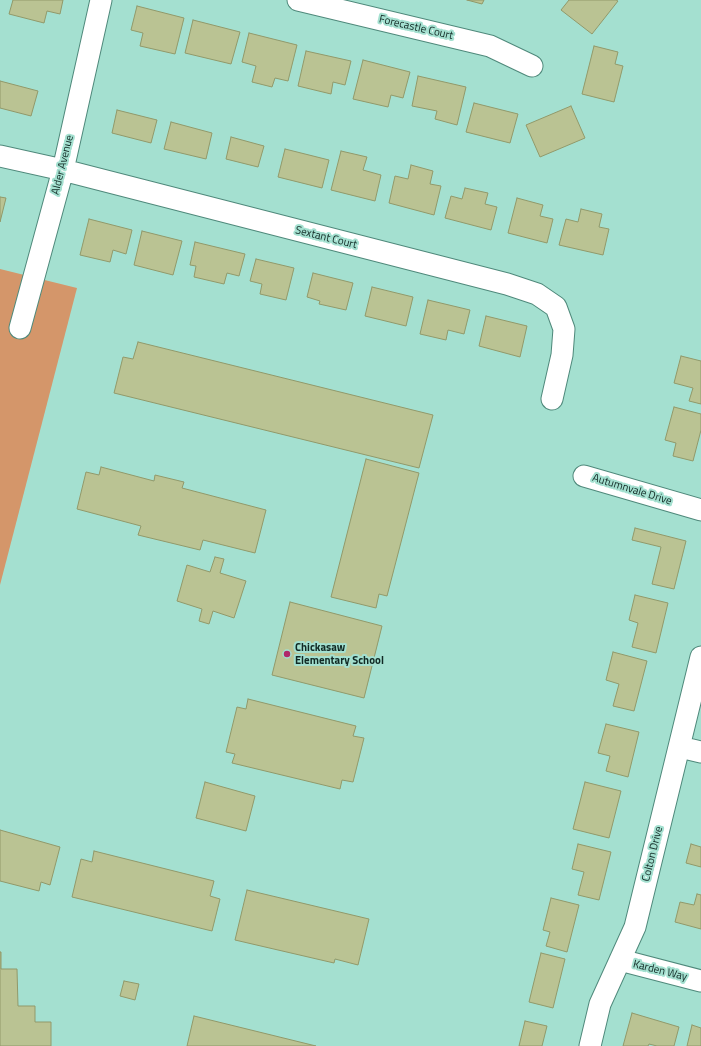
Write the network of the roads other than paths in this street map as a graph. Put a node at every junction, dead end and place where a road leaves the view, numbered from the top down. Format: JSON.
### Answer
{"nodes":[{"id":1,"x":101,"y":0,"type":"edge"},
{"id":2,"x":298,"y":0,"type":"edge"},
{"id":3,"x":532,"y":66,"type":"dead end"},
{"id":4,"x":0,"y":156,"type":"edge"},
{"id":5,"x":63,"y":170,"type":"junction"},
{"id":6,"x":20,"y":328,"type":"dead end"},
{"id":7,"x":552,"y":399,"type":"dead end"},
{"id":8,"x":584,"y":476,"type":"dead end"},
{"id":9,"x":680,"y":505,"type":"junction"},
{"id":10,"x":701,"y":510,"type":"edge"},
{"id":11,"x":701,"y":517,"type":"edge"},
{"id":12,"x":701,"y":657,"type":"edge"},
{"id":13,"x":680,"y":747,"type":"junction"},
{"id":14,"x":701,"y":752,"type":"edge"},
{"id":15,"x":620,"y":960,"type":"junction"},
{"id":16,"x":701,"y":981,"type":"edge"},
{"id":17,"x":590,"y":1046,"type":"edge"}],
"edges":[{"from":1,"to":5,"type":"street","name":"Alder Avenue"},
{"from":2,"to":3,"type":"street","name":"Forecastle Court"},
{"from":4,"to":5,"type":"street","name":"Sextant Court"},
{"from":5,"to":6,"type":"street","name":"Alder Avenue"},
{"from":5,"to":7,"type":"street","name":"Sextant Court"},
{"from":8,"to":9,"type":"street","name":"Autumnvale Drive"},
{"from":9,"to":10,"type":"street","name":"Autumnvale Drive"},
{"from":9,"to":11,"type":"street","name":"Autumnvale Drive"},
{"from":12,"to":13,"type":"street","name":"Colton Drive"},
{"from":13,"to":14,"type":"street"},
{"from":13,"to":15,"type":"street","name":"Colton Drive"},
{"from":15,"to":16,"type":"street","name":"Karden Way"},
{"from":15,"to":17,"type":"street","name":"Colton Drive"}]}
